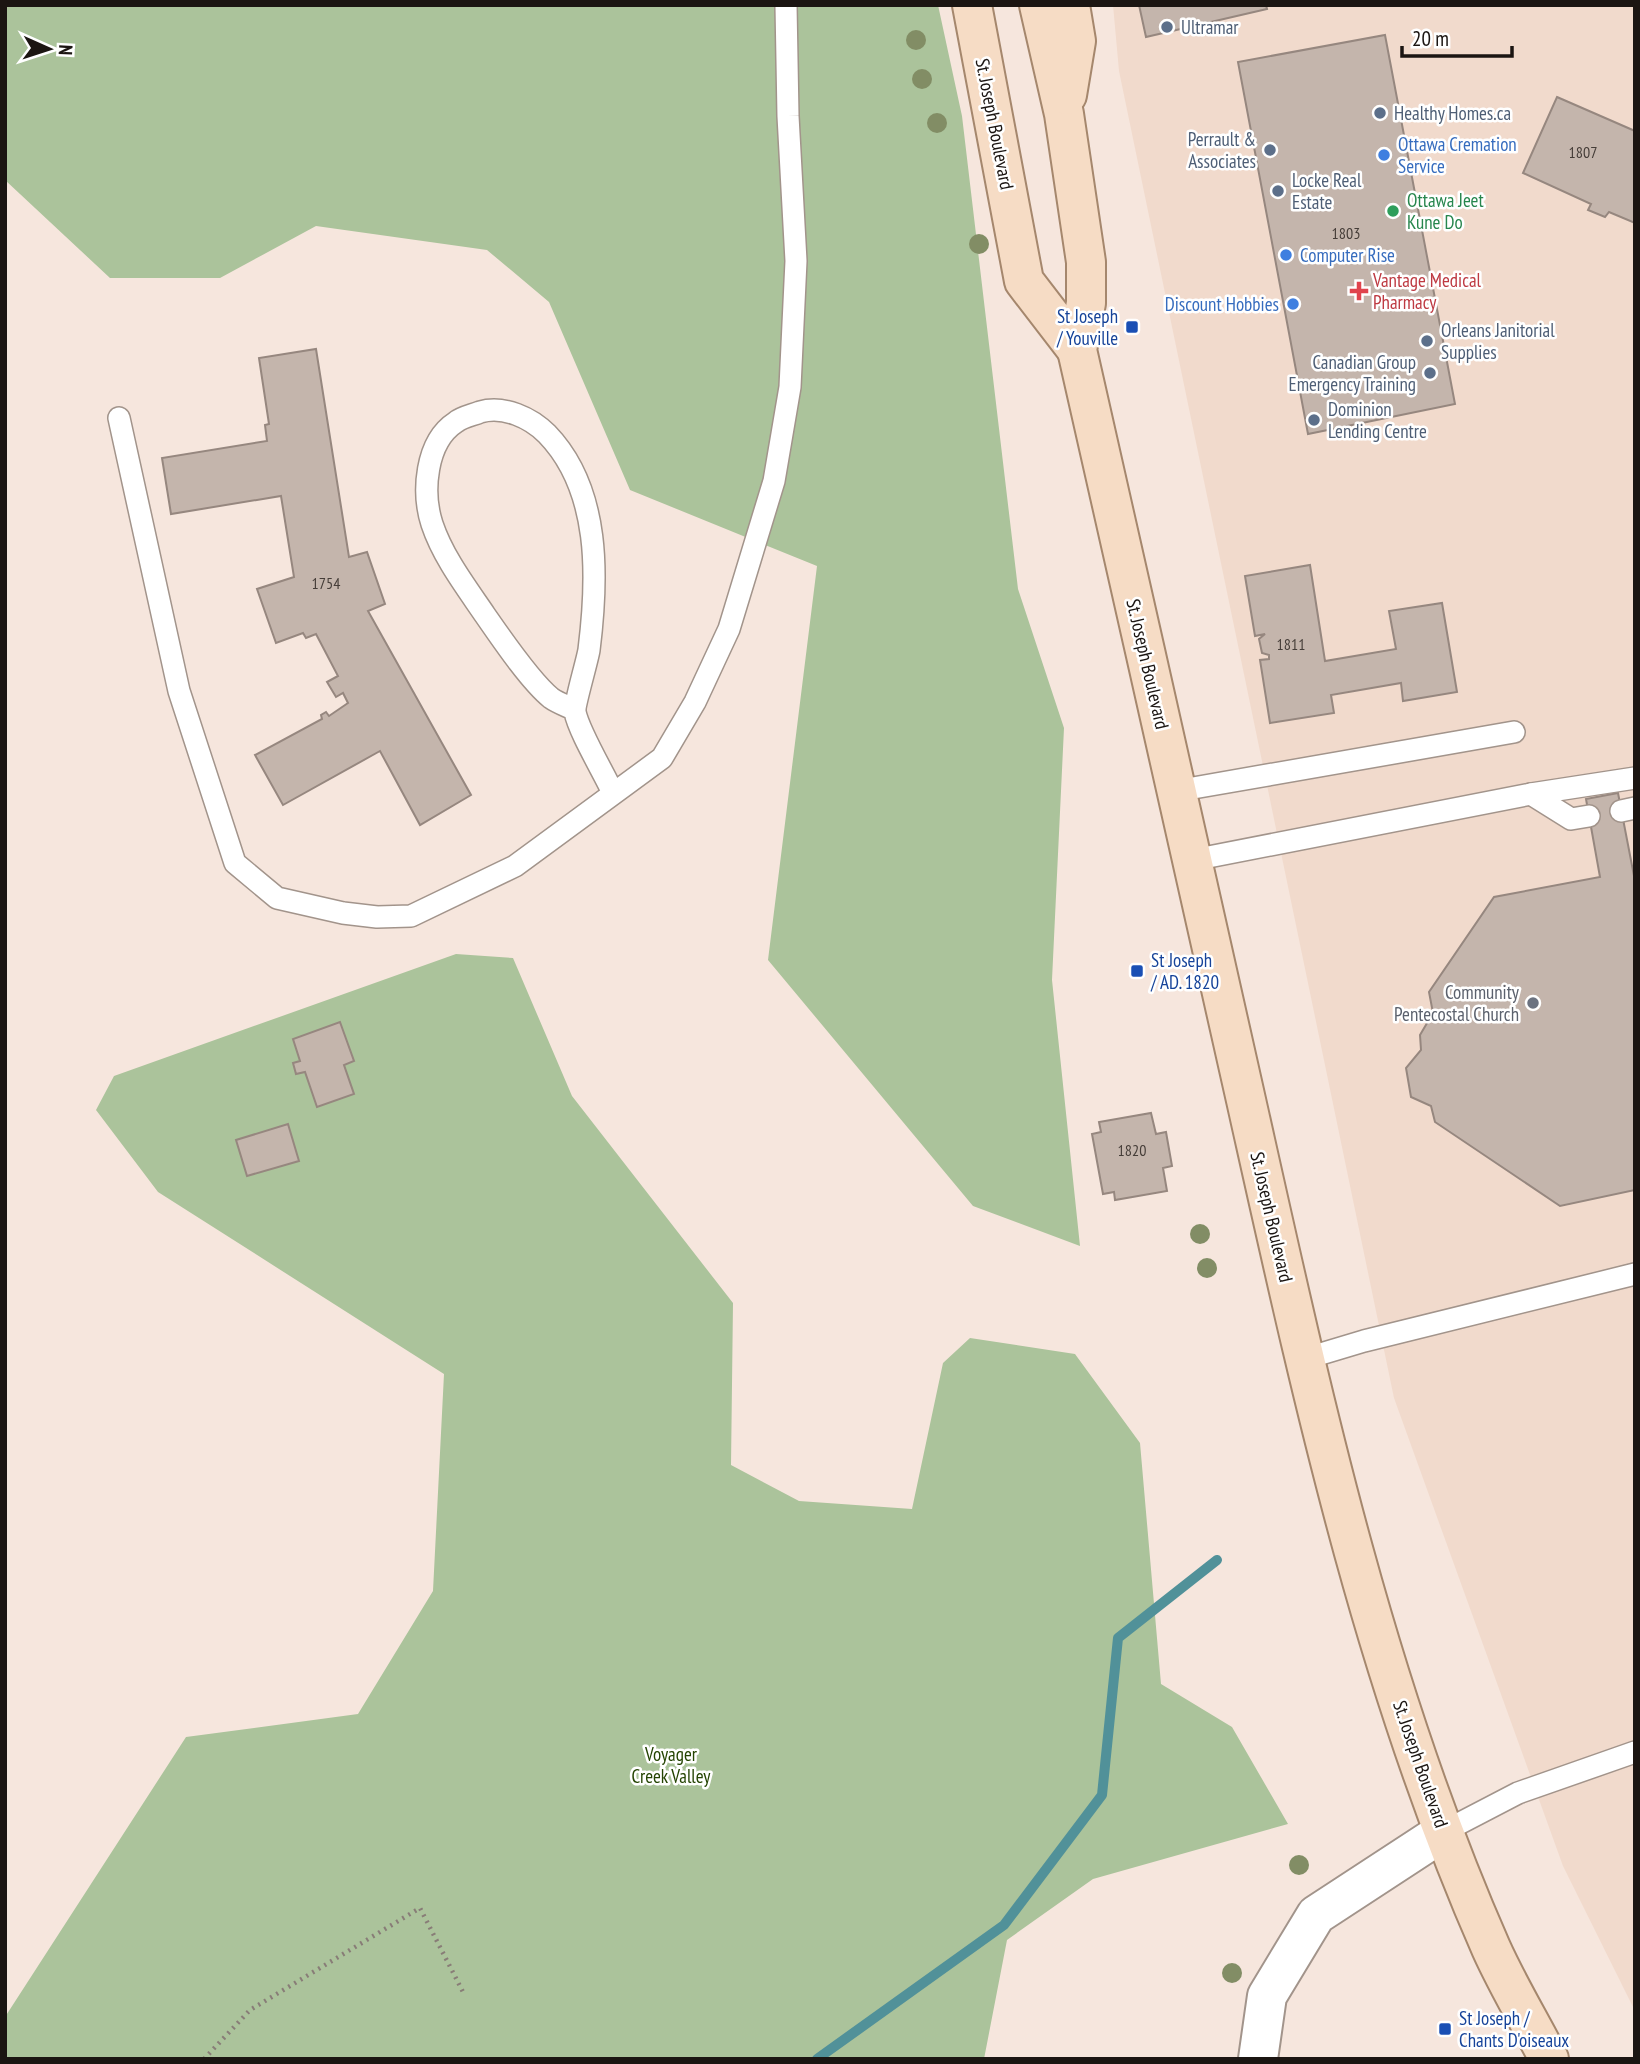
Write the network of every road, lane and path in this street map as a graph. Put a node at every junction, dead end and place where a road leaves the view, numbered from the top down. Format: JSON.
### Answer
{"nodes":[{"id":1,"x":786,"y":5,"type":"edge"},
{"id":2,"x":972,"y":5,"type":"edge"},
{"id":3,"x":1039,"y":5,"type":"edge"},
{"id":4,"x":1070,"y":5,"type":"edge"},
{"id":5,"x":1064,"y":114,"type":"junction"},
{"id":6,"x":1077,"y":350,"type":"junction"},
{"id":7,"x":119,"y":418,"type":"dead end"},
{"id":8,"x":575,"y":710,"type":"junction"},
{"id":9,"x":1514,"y":733,"type":"dead end"},
{"id":10,"x":1635,"y":778,"type":"edge"},
{"id":11,"x":1176,"y":791,"type":"junction"},
{"id":12,"x":613,"y":793,"type":"junction"},
{"id":13,"x":1531,"y":794,"type":"junction"},
{"id":14,"x":1589,"y":816,"type":"dead end"},
{"id":15,"x":1193,"y":860,"type":"junction"},
{"id":16,"x":1635,"y":1274,"type":"edge"},
{"id":17,"x":1304,"y":1359,"type":"junction"},
{"id":18,"x":1635,"y":1752,"type":"edge"},
{"id":19,"x":1443,"y":1832,"type":"junction"},
{"id":20,"x":464,"y":1994,"type":"dead end"},
{"id":21,"x":204,"y":2059,"type":"edge"},
{"id":22,"x":1258,"y":2059,"type":"edge"},
{"id":23,"x":1549,"y":2059,"type":"edge"}],
"edges":[{"from":1,"to":12,"type":"lane"},
{"from":2,"to":6,"type":"main road","name":"St. Joseph Boulevard"},
{"from":3,"to":5,"type":"main road","name":"St. Joseph Boulevard"},
{"from":4,"to":5,"type":"main road"},
{"from":5,"to":6,"type":"main road","name":"St. Joseph Boulevard"},
{"from":6,"to":11,"type":"main road","name":"St. Joseph Boulevard"},
{"from":7,"to":12,"type":"lane"},
{"from":8,"to":8,"type":"lane"},
{"from":8,"to":12,"type":"lane"},
{"from":9,"to":11,"type":"lane"},
{"from":10,"to":13,"type":"lane"},
{"from":11,"to":15,"type":"main road","name":"St. Joseph Boulevard"},
{"from":13,"to":14,"type":"lane"},
{"from":13,"to":15,"type":"lane"},
{"from":15,"to":17,"type":"main road","name":"St. Joseph Boulevard"},
{"from":16,"to":17,"type":"lane"},
{"from":17,"to":19,"type":"main road","name":"St. Joseph Boulevard"},
{"from":18,"to":19,"type":"lane"},
{"from":19,"to":22,"type":"street"},
{"from":19,"to":23,"type":"main road","name":"St. Joseph Boulevard"},
{"from":20,"to":21,"type":"path"}]}
